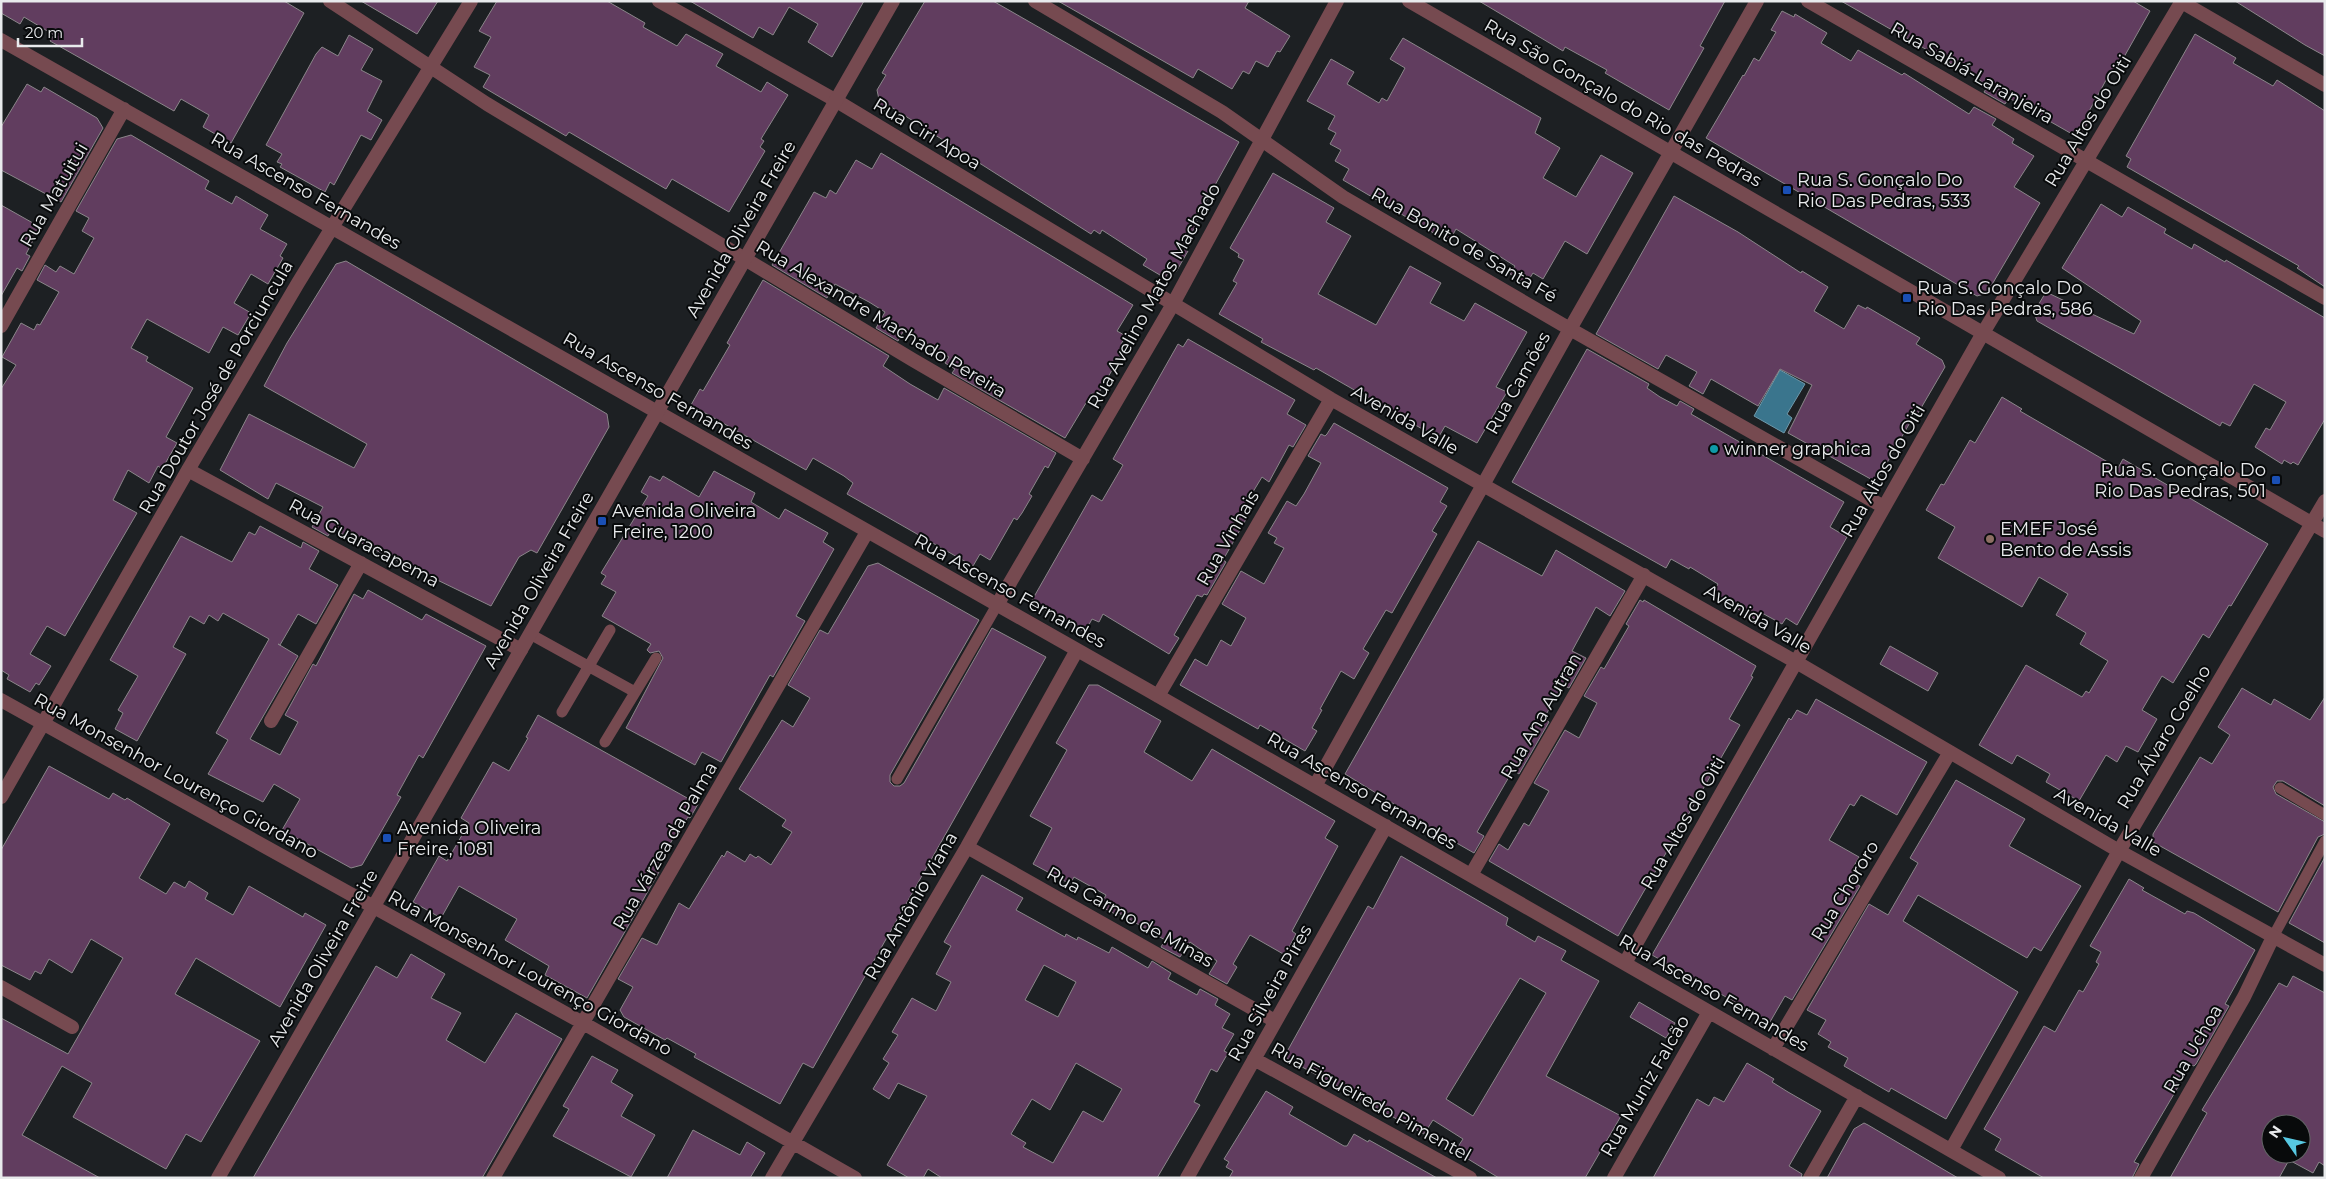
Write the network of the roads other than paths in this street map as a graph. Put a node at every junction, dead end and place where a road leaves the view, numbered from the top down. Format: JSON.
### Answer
{"nodes":[{"id":1,"x":330,"y":1,"type":"edge"},
{"id":2,"x":470,"y":1,"type":"edge"},
{"id":3,"x":659,"y":1,"type":"edge"},
{"id":4,"x":894,"y":1,"type":"edge"},
{"id":5,"x":1035,"y":1,"type":"edge"},
{"id":6,"x":1338,"y":1,"type":"edge"},
{"id":7,"x":1408,"y":1,"type":"edge"},
{"id":8,"x":1757,"y":1,"type":"edge"},
{"id":9,"x":1808,"y":1,"type":"edge"},
{"id":10,"x":2181,"y":2,"type":"edge"},
{"id":11,"x":3,"y":44,"type":"edge"},
{"id":12,"x":431,"y":67,"type":"junction"},
{"id":13,"x":2325,"y":85,"type":"edge"},
{"id":14,"x":835,"y":100,"type":"junction"},
{"id":15,"x":124,"y":109,"type":"junction"},
{"id":16,"x":1263,"y":140,"type":"junction"},
{"id":17,"x":1672,"y":153,"type":"junction"},
{"id":18,"x":2087,"y":160,"type":"junction"},
{"id":19,"x":332,"y":227,"type":"junction"},
{"id":20,"x":745,"y":260,"type":"junction"},
{"id":21,"x":2325,"y":298,"type":"edge"},
{"id":22,"x":1173,"y":304,"type":"junction"},
{"id":23,"x":1,"y":326,"type":"edge"},
{"id":24,"x":1570,"y":329,"type":"junction"},
{"id":25,"x":1983,"y":333,"type":"junction"},
{"id":26,"x":1331,"y":399,"type":"junction"},
{"id":27,"x":657,"y":412,"type":"junction"},
{"id":28,"x":1083,"y":460,"type":"junction"},
{"id":29,"x":188,"y":470,"type":"junction"},
{"id":30,"x":1482,"y":486,"type":"junction"},
{"id":31,"x":2325,"y":501,"type":"edge"},
{"id":32,"x":1884,"y":507,"type":"junction"},
{"id":33,"x":2312,"y":524,"type":"junction"},
{"id":34,"x":2325,"y":531,"type":"edge"},
{"id":35,"x":867,"y":532,"type":"junction"},
{"id":36,"x":362,"y":563,"type":"junction"},
{"id":37,"x":1644,"y":575,"type":"junction"},
{"id":38,"x":997,"y":605,"type":"junction"},
{"id":39,"x":610,"y":630,"type":"dead end"},
{"id":40,"x":530,"y":634,"type":"junction"},
{"id":41,"x":521,"y":650,"type":"junction"},
{"id":42,"x":1077,"y":650,"type":"junction"},
{"id":43,"x":656,"y":658,"type":"dead end"},
{"id":44,"x":1796,"y":662,"type":"junction"},
{"id":45,"x":589,"y":667,"type":"junction"},
{"id":46,"x":635,"y":692,"type":"junction"},
{"id":47,"x":1158,"y":696,"type":"junction"},
{"id":48,"x":1,"y":700,"type":"edge"},
{"id":49,"x":562,"y":712,"type":"dead end"},
{"id":50,"x":271,"y":721,"type":"dead end"},
{"id":51,"x":43,"y":723,"type":"junction"},
{"id":52,"x":605,"y":742,"type":"dead end"},
{"id":53,"x":1950,"y":752,"type":"junction"},
{"id":54,"x":897,"y":779,"type":"dead end"},
{"id":55,"x":1315,"y":786,"type":"junction"},
{"id":56,"x":2280,"y":788,"type":"dead end"},
{"id":57,"x":1,"y":796,"type":"edge"},
{"id":58,"x":2325,"y":814,"type":"edge"},
{"id":59,"x":1386,"y":826,"type":"junction"},
{"id":60,"x":2325,"y":840,"type":"edge"},
{"id":61,"x":967,"y":847,"type":"junction"},
{"id":62,"x":2119,"y":851,"type":"junction"},
{"id":63,"x":1471,"y":875,"type":"junction"},
{"id":64,"x":375,"y":908,"type":"junction"},
{"id":65,"x":2273,"y":937,"type":"junction"},
{"id":66,"x":1625,"y":963,"type":"junction"},
{"id":67,"x":2325,"y":965,"type":"edge"},
{"id":68,"x":1,"y":988,"type":"edge"},
{"id":69,"x":1709,"y":1012,"type":"junction"},
{"id":70,"x":1275,"y":1021,"type":"junction"},
{"id":71,"x":583,"y":1023,"type":"junction"},
{"id":72,"x":72,"y":1027,"type":"dead end"},
{"id":73,"x":1773,"y":1049,"type":"junction"},
{"id":74,"x":1254,"y":1059,"type":"junction"},
{"id":75,"x":1856,"y":1096,"type":"junction"},
{"id":76,"x":793,"y":1143,"type":"junction"},
{"id":77,"x":1951,"y":1150,"type":"junction"},
{"id":78,"x":218,"y":1178,"type":"edge"},
{"id":79,"x":494,"y":1178,"type":"edge"},
{"id":80,"x":772,"y":1178,"type":"edge"},
{"id":81,"x":855,"y":1178,"type":"edge"},
{"id":82,"x":1187,"y":1178,"type":"edge"},
{"id":83,"x":1470,"y":1178,"type":"edge"},
{"id":84,"x":1614,"y":1178,"type":"edge"},
{"id":85,"x":1810,"y":1178,"type":"edge"},
{"id":86,"x":1999,"y":1178,"type":"edge"},
{"id":87,"x":2141,"y":1178,"type":"edge"}],
"edges":[{"from":1,"to":12,"type":"street","name":"Rua Alexandre Machado Pereira"},
{"from":2,"to":12,"type":"street","name":"Rua Doutor José de Porciuncula"},
{"from":3,"to":14,"type":"street","name":"Rua Ciri Apoa"},
{"from":4,"to":14,"type":"street","name":"Avenida Oliveira Freire"},
{"from":5,"to":16,"type":"street","name":"Rua Bonito de Santa Fé"},
{"from":6,"to":16,"type":"street","name":"Rua Avelino Matos Machado"},
{"from":7,"to":17,"type":"street","name":"Rua São Gonçalo do Rio das Pedras"},
{"from":8,"to":17,"type":"street","name":"Rua Camões"},
{"from":9,"to":18,"type":"street","name":"Rua Sabiá-Laranjeira"},
{"from":10,"to":13,"type":"street"},
{"from":10,"to":18,"type":"street","name":"Rua Altos do Oiti"},
{"from":11,"to":15,"type":"street","name":"Rua Ascenso Fernandes"},
{"from":12,"to":19,"type":"street","name":"Rua Doutor José de Porciuncula"},
{"from":12,"to":20,"type":"street","name":"Rua Alexandre Machado Pereira"},
{"from":14,"to":20,"type":"street","name":"Avenida Oliveira Freire"},
{"from":14,"to":22,"type":"street","name":"Rua Ciri Apoa"},
{"from":15,"to":19,"type":"street","name":"Rua Ascenso Fernandes"},
{"from":15,"to":23,"type":"street","name":"Rua Matuitui"},
{"from":16,"to":22,"type":"street","name":"Rua Avelino Matos Machado"},
{"from":16,"to":24,"type":"street","name":"Rua Bonito de Santa Fé"},
{"from":17,"to":24,"type":"street","name":"Rua Camões"},
{"from":17,"to":25,"type":"street","name":"Rua São Gonçalo do Rio das Pedras"},
{"from":18,"to":21,"type":"street","name":"Rua Sabiá-Laranjeira"},
{"from":18,"to":25,"type":"street","name":"Rua Altos do Oiti"},
{"from":19,"to":27,"type":"street","name":"Rua Ascenso Fernandes"},
{"from":19,"to":29,"type":"street","name":"Rua Doutor José de Porciuncula"},
{"from":20,"to":27,"type":"street","name":"Avenida Oliveira Freire"},
{"from":20,"to":28,"type":"street","name":"Rua Alexandre Machado Pereira"},
{"from":22,"to":26,"type":"street","name":"Avenida Valle"},
{"from":22,"to":28,"type":"street","name":"Rua Avelino Matos Machado"},
{"from":24,"to":30,"type":"street","name":"Rua Camões"},
{"from":24,"to":32,"type":"street","name":"Rua Bonito de Santa Fé"},
{"from":25,"to":32,"type":"street","name":"Rua Altos do Oiti"},
{"from":25,"to":33,"type":"street","name":"Rua São Gonçalo do Rio das Pedras"},
{"from":26,"to":30,"type":"street","name":"Avenida Valle"},
{"from":26,"to":47,"type":"street","name":"Rua Vinhais"},
{"from":27,"to":35,"type":"street","name":"Rua Ascenso Fernandes"},
{"from":27,"to":40,"type":"street","name":"Avenida Oliveira Freire"},
{"from":28,"to":38,"type":"street","name":"Rua Avelino Matos Machado"},
{"from":29,"to":36,"type":"street","name":"Rua Guaracapema"},
{"from":29,"to":51,"type":"street","name":"Rua Doutor José de Porciuncula"},
{"from":30,"to":37,"type":"street","name":"Avenida Valle"},
{"from":30,"to":55,"type":"street","name":"Rua Camões"},
{"from":31,"to":33,"type":"street","name":"Rua Álvaro Coelho"},
{"from":32,"to":44,"type":"street","name":"Rua Altos do Oiti"},
{"from":33,"to":34,"type":"street","name":"Rua São Gonçalo do Rio das Pedras"},
{"from":33,"to":62,"type":"street","name":"Rua Álvaro Coelho"},
{"from":35,"to":38,"type":"street","name":"Rua Ascenso Fernandes"},
{"from":35,"to":71,"type":"street","name":"Rua Várzea da Palma"},
{"from":36,"to":41,"type":"street","name":"Rua Guaracapema"},
{"from":36,"to":50,"type":"street"},
{"from":37,"to":44,"type":"street","name":"Avenida Valle"},
{"from":37,"to":63,"type":"street","name":"Rua Ana Autran"},
{"from":38,"to":42,"type":"street","name":"Rua Ascenso Fernandes"},
{"from":38,"to":54,"type":"lane"},
{"from":39,"to":45,"type":"lane"},
{"from":40,"to":41,"type":"street","name":"Avenida Oliveira Freire"},
{"from":40,"to":45,"type":"lane"},
{"from":41,"to":64,"type":"street","name":"Avenida Oliveira Freire"},
{"from":42,"to":47,"type":"street","name":"Rua Ascenso Fernandes"},
{"from":42,"to":61,"type":"street","name":"Rua Antônio Viana"},
{"from":43,"to":46,"type":"lane"},
{"from":44,"to":53,"type":"street","name":"Avenida Valle"},
{"from":44,"to":66,"type":"street","name":"Rua Altos do Oiti"},
{"from":45,"to":46,"type":"lane"},
{"from":45,"to":49,"type":"lane"},
{"from":46,"to":52,"type":"lane"},
{"from":47,"to":55,"type":"street","name":"Rua Ascenso Fernandes"},
{"from":48,"to":51,"type":"street","name":"Rua Monsenhor Lourenço Giordano"},
{"from":51,"to":57,"type":"street","name":"Rua Doutor José de Porciuncula"},
{"from":51,"to":64,"type":"street","name":"Rua Monsenhor Lourenço Giordano"},
{"from":53,"to":62,"type":"street","name":"Avenida Valle"},
{"from":53,"to":73,"type":"street","name":"Rua Chororo"},
{"from":55,"to":59,"type":"street","name":"Rua Ascenso Fernandes"},
{"from":56,"to":58,"type":"lane"},
{"from":59,"to":63,"type":"street","name":"Rua Ascenso Fernandes"},
{"from":59,"to":70,"type":"street","name":"Rua Silveira Pires"},
{"from":60,"to":65,"type":"lane"},
{"from":61,"to":70,"type":"street","name":"Rua Carmo de Minas"},
{"from":61,"to":76,"type":"street","name":"Rua Antônio Viana"},
{"from":62,"to":65,"type":"street","name":"Avenida Valle"},
{"from":62,"to":77,"type":"street","name":"Rua Álvaro Coelho"},
{"from":63,"to":66,"type":"street","name":"Rua Ascenso Fernandes"},
{"from":64,"to":71,"type":"street","name":"Rua Monsenhor Lourenço Giordano"},
{"from":64,"to":78,"type":"street","name":"Avenida Oliveira Freire"},
{"from":65,"to":67,"type":"street","name":"Avenida Valle"},
{"from":65,"to":87,"type":"street","name":"Rua Uchoa"},
{"from":66,"to":69,"type":"street","name":"Rua Ascenso Fernandes"},
{"from":68,"to":72,"type":"street"},
{"from":69,"to":73,"type":"street","name":"Rua Ascenso Fernandes"},
{"from":69,"to":84,"type":"street","name":"Rua Muniz Falcão"},
{"from":70,"to":74,"type":"street","name":"Rua Silveira Pires"},
{"from":71,"to":76,"type":"street","name":"Rua Monsenhor Lourenço Giordano"},
{"from":71,"to":79,"type":"street","name":"Rua Várzea da Palma"},
{"from":73,"to":75,"type":"street","name":"Rua Ascenso Fernandes"},
{"from":74,"to":82,"type":"street","name":"Rua Silveira Pires"},
{"from":74,"to":83,"type":"street","name":"Rua Figueiredo Pimentel"},
{"from":75,"to":77,"type":"street","name":"Rua Ascenso Fernandes"},
{"from":75,"to":85,"type":"street"},
{"from":76,"to":80,"type":"street","name":"Rua Antônio Viana"},
{"from":76,"to":81,"type":"street","name":"Rua Monsenhor Lourenço Giordano"},
{"from":77,"to":86,"type":"street","name":"Rua Ascenso Fernandes"}]}
